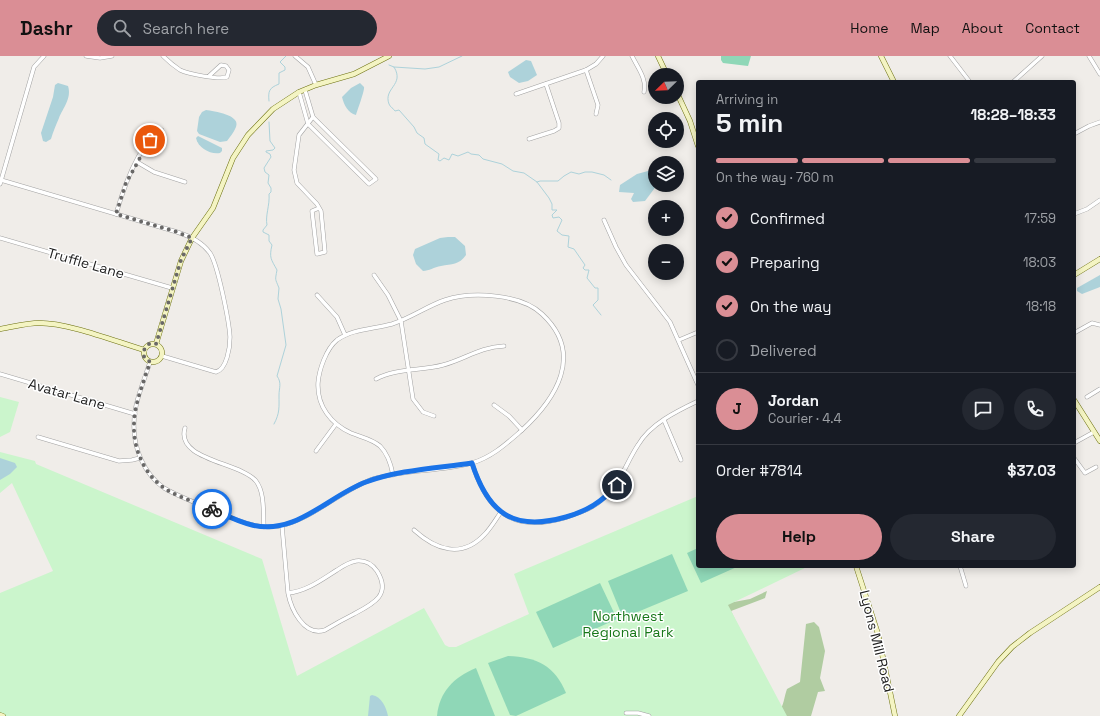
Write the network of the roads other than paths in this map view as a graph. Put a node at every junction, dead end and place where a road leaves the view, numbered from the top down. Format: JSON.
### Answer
{"nodes":[{"id":1,"x":44,"y":56,"type":"edge"},
{"id":2,"x":86,"y":56,"type":"edge"},
{"id":3,"x":112,"y":56,"type":"edge"},
{"id":4,"x":162,"y":56,"type":"edge"},
{"id":5,"x":295,"y":56,"type":"edge"},
{"id":6,"x":389,"y":56,"type":"edge"},
{"id":7,"x":604,"y":56,"type":"edge"},
{"id":8,"x":632,"y":56,"type":"edge"},
{"id":9,"x":658,"y":56,"type":"edge"},
{"id":10,"x":881,"y":56,"type":"edge"},
{"id":11,"x":950,"y":56,"type":"edge"},
{"id":12,"x":1042,"y":56,"type":"edge"},
{"id":13,"x":1090,"y":56,"type":"edge"},
{"id":14,"x":664,"y":68,"type":"edge"},
{"id":15,"x":586,"y":70,"type":"junction"},
{"id":16,"x":1100,"y":74,"type":"edge"},
{"id":17,"x":209,"y":76,"type":"junction"},
{"id":18,"x":893,"y":80,"type":"edge"},
{"id":19,"x":968,"y":80,"type":"edge"},
{"id":20,"x":1014,"y":80,"type":"edge"},
{"id":21,"x":546,"y":84,"type":"junction"},
{"id":22,"x":316,"y":85,"type":"junction"},
{"id":23,"x":305,"y":90,"type":"junction"},
{"id":24,"x":299,"y":92,"type":"junction"},
{"id":25,"x":644,"y":92,"type":"dead end"},
{"id":26,"x":516,"y":94,"type":"dead end"},
{"id":27,"x":682,"y":104,"type":"edge"},
{"id":28,"x":596,"y":114,"type":"dead end"},
{"id":29,"x":313,"y":117,"type":"junction"},
{"id":30,"x":1100,"y":122,"type":"edge"},
{"id":31,"x":308,"y":124,"type":"junction"},
{"id":32,"x":162,"y":130,"type":"dead end"},
{"id":33,"x":1076,"y":133,"type":"edge"},
{"id":34,"x":529,"y":139,"type":"dead end"},
{"id":35,"x":696,"y":140,"type":"edge"},
{"id":36,"x":137,"y":162,"type":"junction"},
{"id":37,"x":1,"y":182,"type":"edge"},
{"id":38,"x":185,"y":182,"type":"dead end"},
{"id":39,"x":1100,"y":200,"type":"edge"},
{"id":40,"x":319,"y":208,"type":"junction"},
{"id":41,"x":1076,"y":213,"type":"edge"},
{"id":42,"x":116,"y":214,"type":"junction"},
{"id":43,"x":604,"y":220,"type":"dead end"},
{"id":44,"x":0,"y":238,"type":"edge"},
{"id":45,"x":192,"y":238,"type":"junction"},
{"id":46,"x":1100,"y":259,"type":"edge"},
{"id":47,"x":1076,"y":274,"type":"edge"},
{"id":48,"x":374,"y":276,"type":"dead end"},
{"id":49,"x":172,"y":288,"type":"junction"},
{"id":50,"x":317,"y":295,"type":"dead end"},
{"id":51,"x":401,"y":321,"type":"junction"},
{"id":52,"x":1100,"y":325,"type":"edge"},
{"id":53,"x":0,"y":330,"type":"edge"},
{"id":54,"x":696,"y":333,"type":"edge"},
{"id":55,"x":1076,"y":333,"type":"edge"},
{"id":56,"x":345,"y":335,"type":"junction"},
{"id":57,"x":679,"y":340,"type":"junction"},
{"id":58,"x":156,"y":344,"type":"junction"},
{"id":59,"x":504,"y":346,"type":"dead end"},
{"id":60,"x":144,"y":350,"type":"junction"},
{"id":61,"x":162,"y":356,"type":"junction"},
{"id":62,"x":150,"y":362,"type":"junction"},
{"id":63,"x":408,"y":370,"type":"junction"},
{"id":64,"x":0,"y":374,"type":"edge"},
{"id":65,"x":376,"y":379,"type":"dead end"},
{"id":66,"x":696,"y":380,"type":"edge"},
{"id":67,"x":1100,"y":389,"type":"edge"},
{"id":68,"x":1087,"y":397,"type":"dead end"},
{"id":69,"x":696,"y":402,"type":"edge"},
{"id":70,"x":1076,"y":403,"type":"edge"},
{"id":71,"x":494,"y":405,"type":"dead end"},
{"id":72,"x":135,"y":414,"type":"junction"},
{"id":73,"x":434,"y":416,"type":"dead end"},
{"id":74,"x":664,"y":420,"type":"junction"},
{"id":75,"x":336,"y":424,"type":"junction"},
{"id":76,"x":185,"y":428,"type":"dead end"},
{"id":77,"x":522,"y":430,"type":"junction"},
{"id":78,"x":1094,"y":432,"type":"junction"},
{"id":79,"x":38,"y":437,"type":"dead end"},
{"id":80,"x":1076,"y":442,"type":"edge"},
{"id":81,"x":1100,"y":442,"type":"edge"},
{"id":82,"x":316,"y":451,"type":"dead end"},
{"id":83,"x":140,"y":458,"type":"junction"},
{"id":84,"x":681,"y":460,"type":"dead end"},
{"id":85,"x":1076,"y":461,"type":"edge"},
{"id":86,"x":472,"y":463,"type":"junction"},
{"id":87,"x":1096,"y":467,"type":"dead end"},
{"id":88,"x":393,"y":474,"type":"junction"},
{"id":89,"x":502,"y":512,"type":"junction"},
{"id":90,"x":264,"y":526,"type":"junction"},
{"id":91,"x":282,"y":526,"type":"junction"},
{"id":92,"x":414,"y":530,"type":"dead end"},
{"id":93,"x":857,"y":568,"type":"edge"},
{"id":94,"x":961,"y":568,"type":"edge"},
{"id":95,"x":966,"y":586,"type":"dead end"},
{"id":96,"x":1100,"y":587,"type":"edge"},
{"id":97,"x":288,"y":593,"type":"junction"},
{"id":98,"x":626,"y":713,"type":"dead end"},
{"id":99,"x":649,"y":716,"type":"edge"},
{"id":100,"x":895,"y":716,"type":"edge"},
{"id":101,"x":959,"y":716,"type":"edge"}],
"edges":[{"from":1,"to":37,"type":"street"},
{"from":2,"to":3,"type":"street"},
{"from":4,"to":17,"type":"street"},
{"from":5,"to":22,"type":"street"},
{"from":6,"to":22,"type":"street"},
{"from":7,"to":15,"type":"street"},
{"from":8,"to":25,"type":"street"},
{"from":9,"to":14,"type":"street"},
{"from":10,"to":18,"type":"street"},
{"from":11,"to":19,"type":"street"},
{"from":12,"to":20,"type":"street"},
{"from":13,"to":16,"type":"street"},
{"from":15,"to":21,"type":"street"},
{"from":15,"to":28,"type":"street"},
{"from":17,"to":17,"type":"street"},
{"from":21,"to":26,"type":"street"},
{"from":21,"to":34,"type":"street"},
{"from":22,"to":23,"type":"street"},
{"from":23,"to":24,"type":"street"},
{"from":23,"to":29,"type":"street"},
{"from":24,"to":31,"type":"street"},
{"from":24,"to":45,"type":"street"},
{"from":27,"to":35,"type":"street"},
{"from":29,"to":31,"type":"street"},
{"from":29,"to":31,"type":"street"},
{"from":30,"to":33,"type":"street"},
{"from":31,"to":40,"type":"street"},
{"from":32,"to":36,"type":"street"},
{"from":36,"to":38,"type":"street"},
{"from":36,"to":42,"type":"street"},
{"from":37,"to":42,"type":"street"},
{"from":39,"to":41,"type":"street"},
{"from":40,"to":40,"type":"street"},
{"from":42,"to":45,"type":"street"},
{"from":43,"to":57,"type":"street"},
{"from":44,"to":49,"type":"street","name":"Truffle Lane"},
{"from":45,"to":49,"type":"street"},
{"from":45,"to":61,"type":"street"},
{"from":46,"to":47,"type":"street"},
{"from":48,"to":51,"type":"street"},
{"from":49,"to":58,"type":"street"},
{"from":50,"to":56,"type":"street"},
{"from":51,"to":56,"type":"street"},
{"from":51,"to":63,"type":"street"},
{"from":51,"to":77,"type":"street"},
{"from":52,"to":55,"type":"street"},
{"from":53,"to":60,"type":"street"},
{"from":54,"to":57,"type":"street"},
{"from":56,"to":75,"type":"street"},
{"from":57,"to":66,"type":"street"},
{"from":58,"to":60,"type":"street"},
{"from":58,"to":61,"type":"street"},
{"from":59,"to":63,"type":"street"},
{"from":60,"to":62,"type":"street"},
{"from":61,"to":62,"type":"street"},
{"from":62,"to":72,"type":"street"},
{"from":63,"to":65,"type":"street"},
{"from":63,"to":73,"type":"street"},
{"from":64,"to":72,"type":"street","name":"Avatar Lane"},
{"from":67,"to":68,"type":"street"},
{"from":69,"to":74,"type":"street"},
{"from":70,"to":78,"type":"street"},
{"from":71,"to":77,"type":"street"},
{"from":72,"to":83,"type":"street"},
{"from":74,"to":84,"type":"street"},
{"from":74,"to":89,"type":"street"},
{"from":75,"to":82,"type":"street"},
{"from":75,"to":88,"type":"street"},
{"from":76,"to":90,"type":"street"},
{"from":77,"to":86,"type":"street"},
{"from":78,"to":80,"type":"street"},
{"from":78,"to":81,"type":"street"},
{"from":79,"to":83,"type":"street"},
{"from":83,"to":90,"type":"street"},
{"from":85,"to":87,"type":"street"},
{"from":86,"to":88,"type":"street"},
{"from":86,"to":89,"type":"street"},
{"from":88,"to":91,"type":"street"},
{"from":89,"to":92,"type":"street"},
{"from":90,"to":91,"type":"street"},
{"from":91,"to":97,"type":"street"},
{"from":93,"to":100,"type":"street","name":"Lyons Mill Road"},
{"from":94,"to":95,"type":"street"},
{"from":96,"to":101,"type":"street"},
{"from":97,"to":97,"type":"street"},
{"from":98,"to":99,"type":"street"}]}
